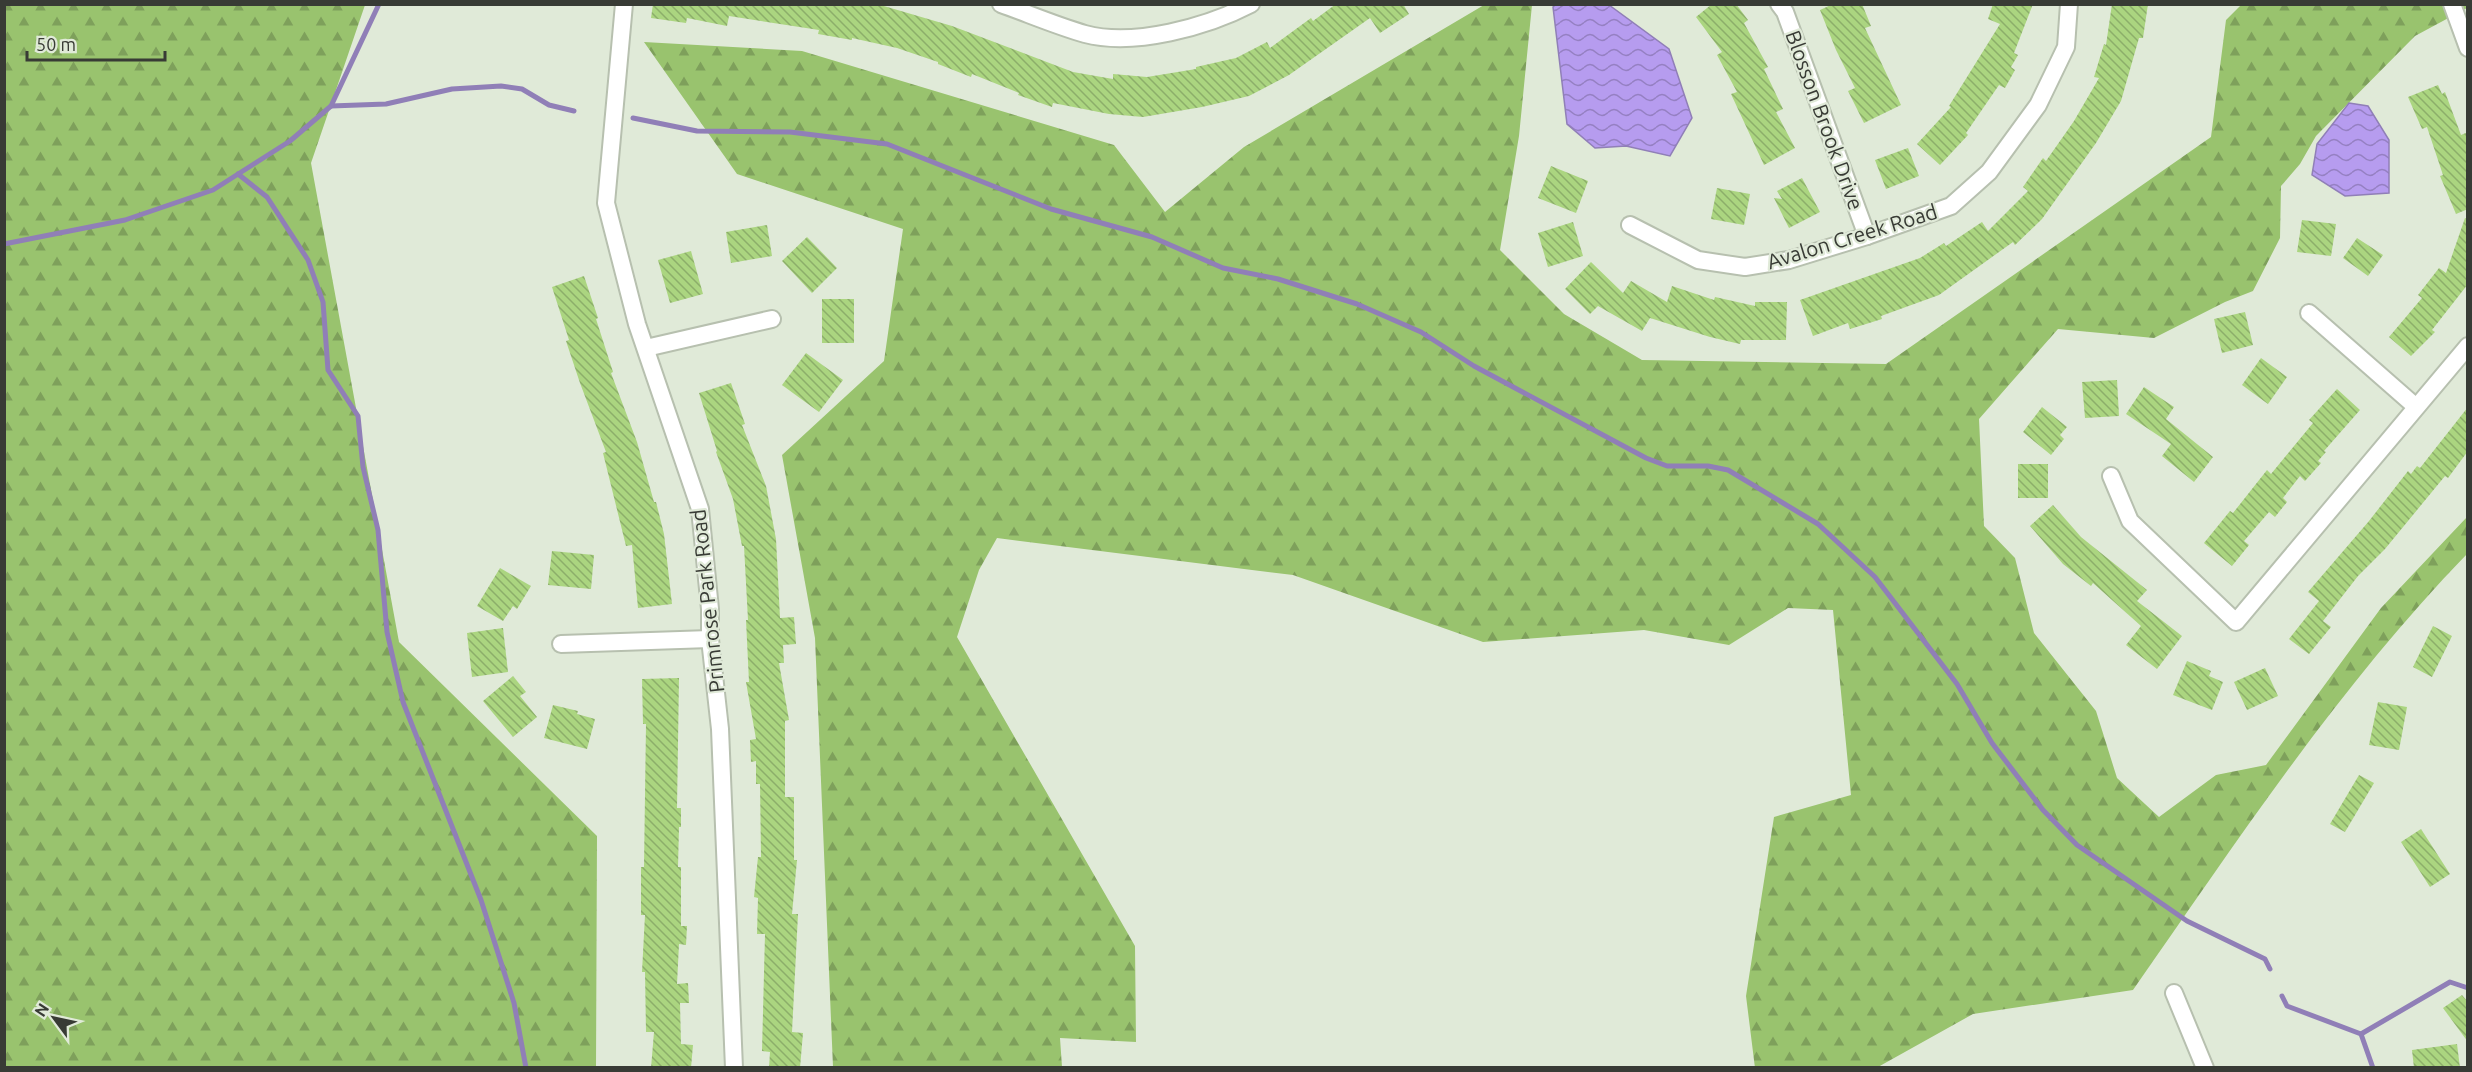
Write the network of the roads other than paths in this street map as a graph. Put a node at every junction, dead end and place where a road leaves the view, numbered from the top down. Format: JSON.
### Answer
{"nodes":[{"id":1,"x":624,"y":4,"type":"edge"},
{"id":2,"x":1001,"y":4,"type":"edge"},
{"id":3,"x":1251,"y":4,"type":"edge"},
{"id":4,"x":1779,"y":4,"type":"edge"},
{"id":5,"x":2069,"y":4,"type":"edge"},
{"id":6,"x":2452,"y":4,"type":"edge"},
{"id":7,"x":2468,"y":48,"type":"edge"},
{"id":8,"x":1630,"y":225,"type":"dead end"},
{"id":9,"x":1868,"y":236,"type":"junction"},
{"id":10,"x":2309,"y":313,"type":"dead end"},
{"id":11,"x":772,"y":319,"type":"dead end"},
{"id":12,"x":2468,"y":346,"type":"edge"},
{"id":13,"x":646,"y":348,"type":"junction"},
{"id":14,"x":2415,"y":406,"type":"junction"},
{"id":15,"x":2111,"y":476,"type":"dead end"},
{"id":16,"x":710,"y":639,"type":"junction"},
{"id":17,"x":561,"y":644,"type":"dead end"},
{"id":18,"x":2174,"y":993,"type":"dead end"},
{"id":19,"x":734,"y":1068,"type":"edge"},
{"id":20,"x":2205,"y":1068,"type":"edge"}],
"edges":[{"from":1,"to":13,"type":"street","name":"Primrose Park Road"},
{"from":2,"to":3,"type":"street"},
{"from":4,"to":9,"type":"street","name":"Blosson Brook Drive"},
{"from":5,"to":9,"type":"street","name":"Avalon Creek Road"},
{"from":6,"to":7,"type":"street"},
{"from":8,"to":9,"type":"street","name":"Avalon Creek Road"},
{"from":10,"to":14,"type":"street"},
{"from":11,"to":13,"type":"street"},
{"from":12,"to":14,"type":"street"},
{"from":13,"to":16,"type":"street","name":"Primrose Park Road"},
{"from":14,"to":15,"type":"street"},
{"from":16,"to":17,"type":"street"},
{"from":16,"to":19,"type":"street","name":"Primrose Park Road"},
{"from":18,"to":20,"type":"street"}]}
